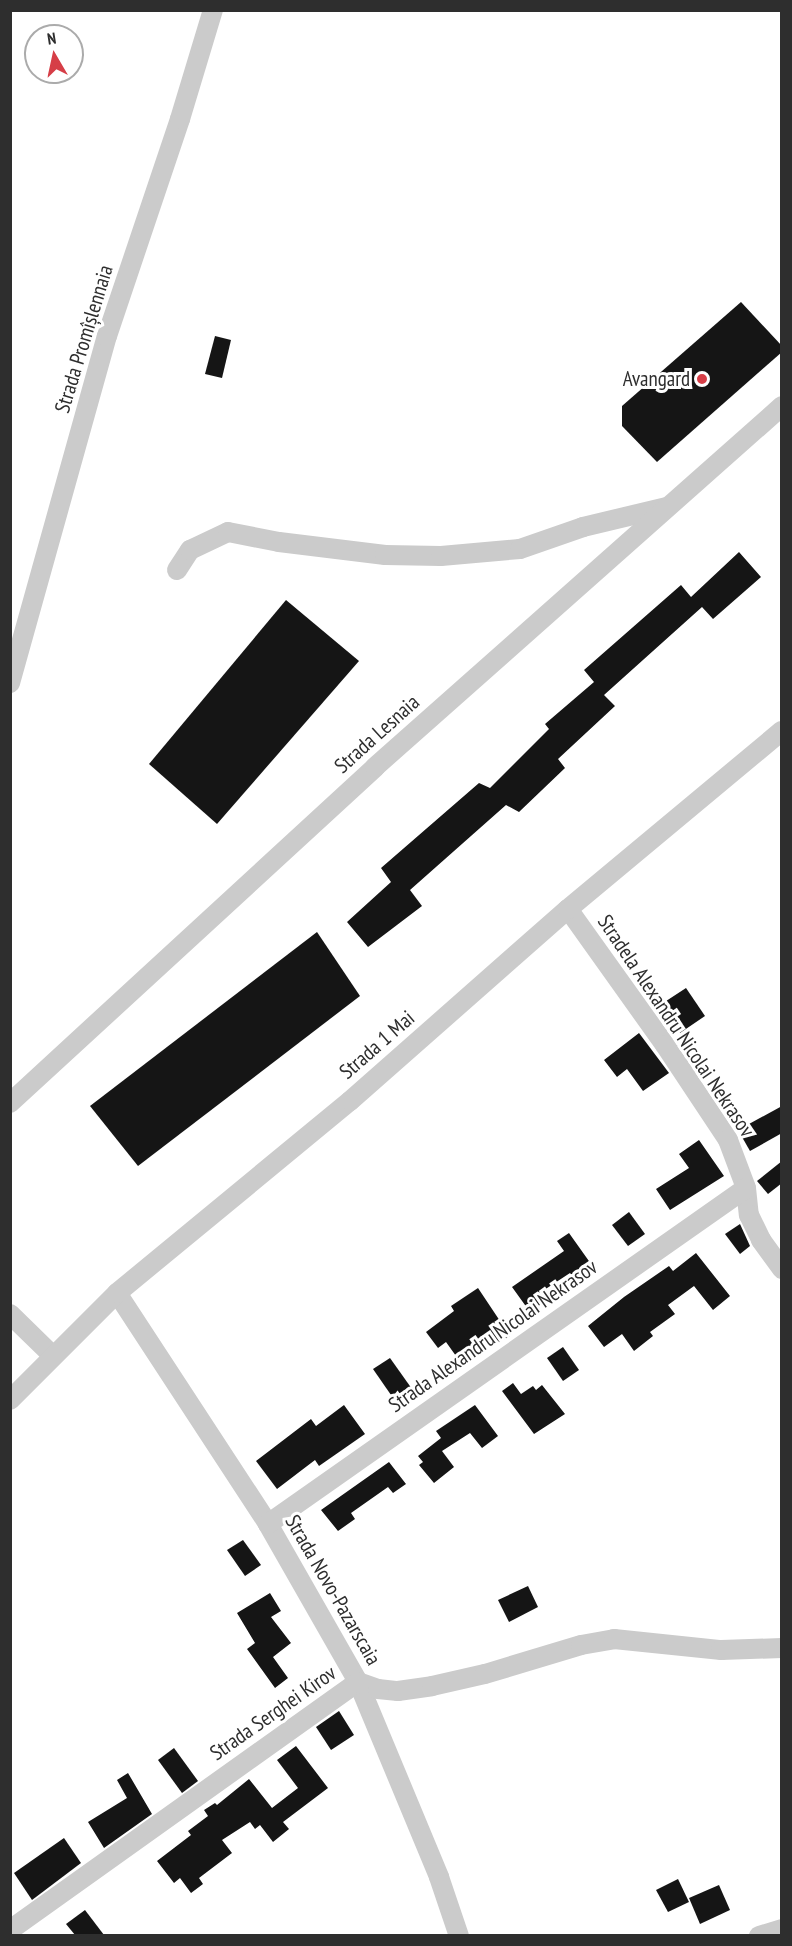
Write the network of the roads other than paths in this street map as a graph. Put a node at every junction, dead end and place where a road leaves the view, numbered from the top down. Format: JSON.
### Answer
{"nodes":[{"id":1,"x":213,"y":10,"type":"edge"},
{"id":2,"x":782,"y":406,"type":"edge"},
{"id":3,"x":669,"y":506,"type":"junction"},
{"id":4,"x":177,"y":570,"type":"dead end"},
{"id":5,"x":10,"y":683,"type":"edge"},
{"id":6,"x":782,"y":731,"type":"edge"},
{"id":7,"x":568,"y":909,"type":"junction"},
{"id":8,"x":10,"y":1103,"type":"edge"},
{"id":9,"x":746,"y":1188,"type":"junction"},
{"id":10,"x":782,"y":1269,"type":"edge"},
{"id":11,"x":117,"y":1293,"type":"junction"},
{"id":12,"x":10,"y":1314,"type":"edge"},
{"id":13,"x":53,"y":1356,"type":"junction"},
{"id":14,"x":10,"y":1400,"type":"edge"},
{"id":15,"x":268,"y":1524,"type":"junction"},
{"id":16,"x":782,"y":1648,"type":"edge"},
{"id":17,"x":358,"y":1682,"type":"junction"},
{"id":18,"x":782,"y":1929,"type":"edge"},
{"id":19,"x":10,"y":1930,"type":"edge"},
{"id":20,"x":459,"y":1935,"type":"edge"},
{"id":21,"x":759,"y":1935,"type":"edge"}],
"edges":[{"from":1,"to":5,"type":"street","name":"Strada Promîșlennaia"},
{"from":2,"to":3,"type":"street","name":"Strada Lesnaia"},
{"from":3,"to":4,"type":"street"},
{"from":3,"to":8,"type":"street","name":"Strada Lesnaia"},
{"from":6,"to":7,"type":"street","name":"Strada 1 Mai"},
{"from":7,"to":9,"type":"street","name":"Stradela Alexandru Nicolai Nekrasov"},
{"from":7,"to":11,"type":"street","name":"Strada 1 Mai"},
{"from":9,"to":10,"type":"street","name":"Stradela Alexandru Nicolai Nekrasov"},
{"from":9,"to":15,"type":"street","name":"Strada Alexandru Nicolai Nekrasov"},
{"from":11,"to":13,"type":"street","name":"Strada 1 Mai"},
{"from":11,"to":15,"type":"street","name":"Strada Novo-Pazarscaia"},
{"from":12,"to":13,"type":"street"},
{"from":13,"to":14,"type":"street","name":"Strada 1 Mai"},
{"from":15,"to":17,"type":"street","name":"Strada Novo-Pazarscaia"},
{"from":16,"to":17,"type":"street","name":"Strada Serghei Kirov"},
{"from":17,"to":19,"type":"street","name":"Strada Serghei Kirov"},
{"from":17,"to":20,"type":"street","name":"Strada Novo-Pazarscaia"},
{"from":18,"to":21,"type":"street"}]}
